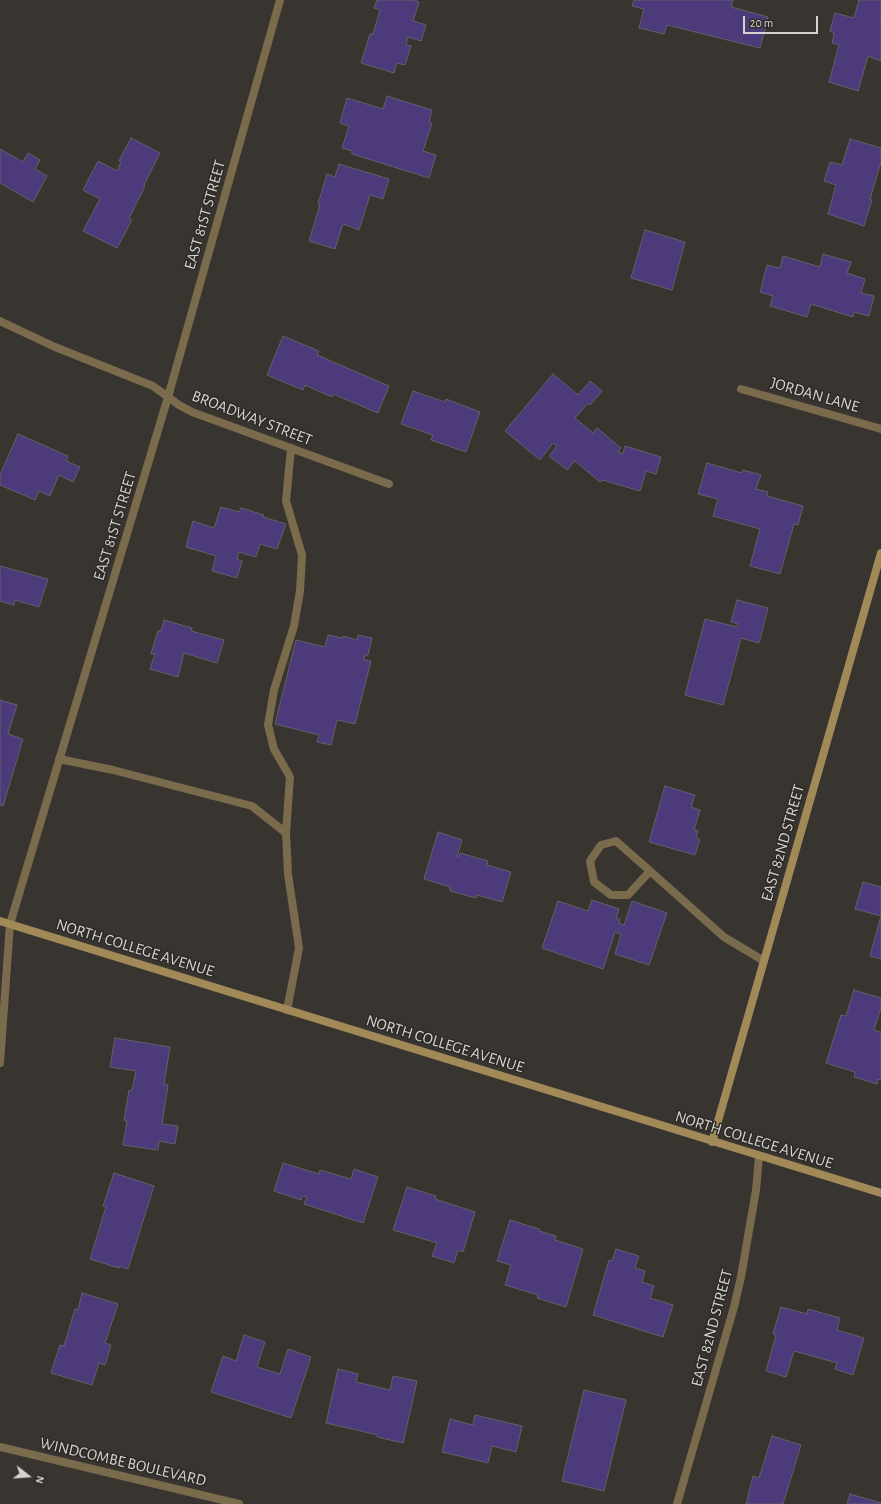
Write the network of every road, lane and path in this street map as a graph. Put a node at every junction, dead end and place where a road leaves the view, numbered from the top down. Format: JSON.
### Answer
{"nodes":[{"id":1,"x":280,"y":0,"type":"edge"},
{"id":2,"x":0,"y":321,"type":"edge"},
{"id":3,"x":741,"y":388,"type":"dead end"},
{"id":4,"x":168,"y":397,"type":"junction"},
{"id":5,"x":881,"y":429,"type":"edge"},
{"id":6,"x":291,"y":448,"type":"junction"},
{"id":7,"x":389,"y":484,"type":"dead end"},
{"id":8,"x":881,"y":553,"type":"edge"},
{"id":9,"x":59,"y":758,"type":"junction"},
{"id":10,"x":286,"y":833,"type":"junction"},
{"id":11,"x":650,"y":871,"type":"junction"},
{"id":12,"x":0,"y":921,"type":"edge"},
{"id":13,"x":10,"y":924,"type":"junction"},
{"id":14,"x":764,"y":961,"type":"junction"},
{"id":15,"x":287,"y":1010,"type":"junction"},
{"id":16,"x":0,"y":1063,"type":"edge"},
{"id":17,"x":712,"y":1142,"type":"junction"},
{"id":18,"x":759,"y":1156,"type":"junction"},
{"id":19,"x":881,"y":1193,"type":"edge"},
{"id":20,"x":0,"y":1447,"type":"edge"},
{"id":21,"x":239,"y":1504,"type":"edge"},
{"id":22,"x":677,"y":1504,"type":"edge"}],
"edges":[{"from":1,"to":4,"type":"street","name":"EAST 81ST STREET"},
{"from":2,"to":4,"type":"street","name":"BROADWAY STREET"},
{"from":3,"to":5,"type":"street","name":"JORDAN LANE"},
{"from":4,"to":6,"type":"street","name":"BROADWAY STREET"},
{"from":4,"to":9,"type":"street","name":"EAST 81ST STREET"},
{"from":6,"to":7,"type":"street","name":"BROADWAY STREET"},
{"from":6,"to":10,"type":"street"},
{"from":8,"to":14,"type":"main road","name":"EAST 82ND STREET"},
{"from":9,"to":10,"type":"street"},
{"from":9,"to":13,"type":"street","name":"EAST 81ST STREET"},
{"from":10,"to":15,"type":"street"},
{"from":11,"to":11,"type":"street"},
{"from":11,"to":14,"type":"street"},
{"from":12,"to":13,"type":"main road","name":"NORTH COLLEGE AVENUE"},
{"from":13,"to":15,"type":"main road","name":"NORTH COLLEGE AVENUE"},
{"from":13,"to":16,"type":"street","name":"EAST 81ST STREET"},
{"from":14,"to":17,"type":"main road","name":"EAST 82ND STREET"},
{"from":15,"to":17,"type":"main road","name":"NORTH COLLEGE AVENUE"},
{"from":17,"to":18,"type":"main road","name":"NORTH COLLEGE AVENUE"},
{"from":18,"to":19,"type":"main road","name":"NORTH COLLEGE AVENUE"},
{"from":18,"to":22,"type":"street","name":"EAST 82ND STREET"},
{"from":20,"to":21,"type":"street","name":"WINDCOMBE BOULEVARD"}]}
